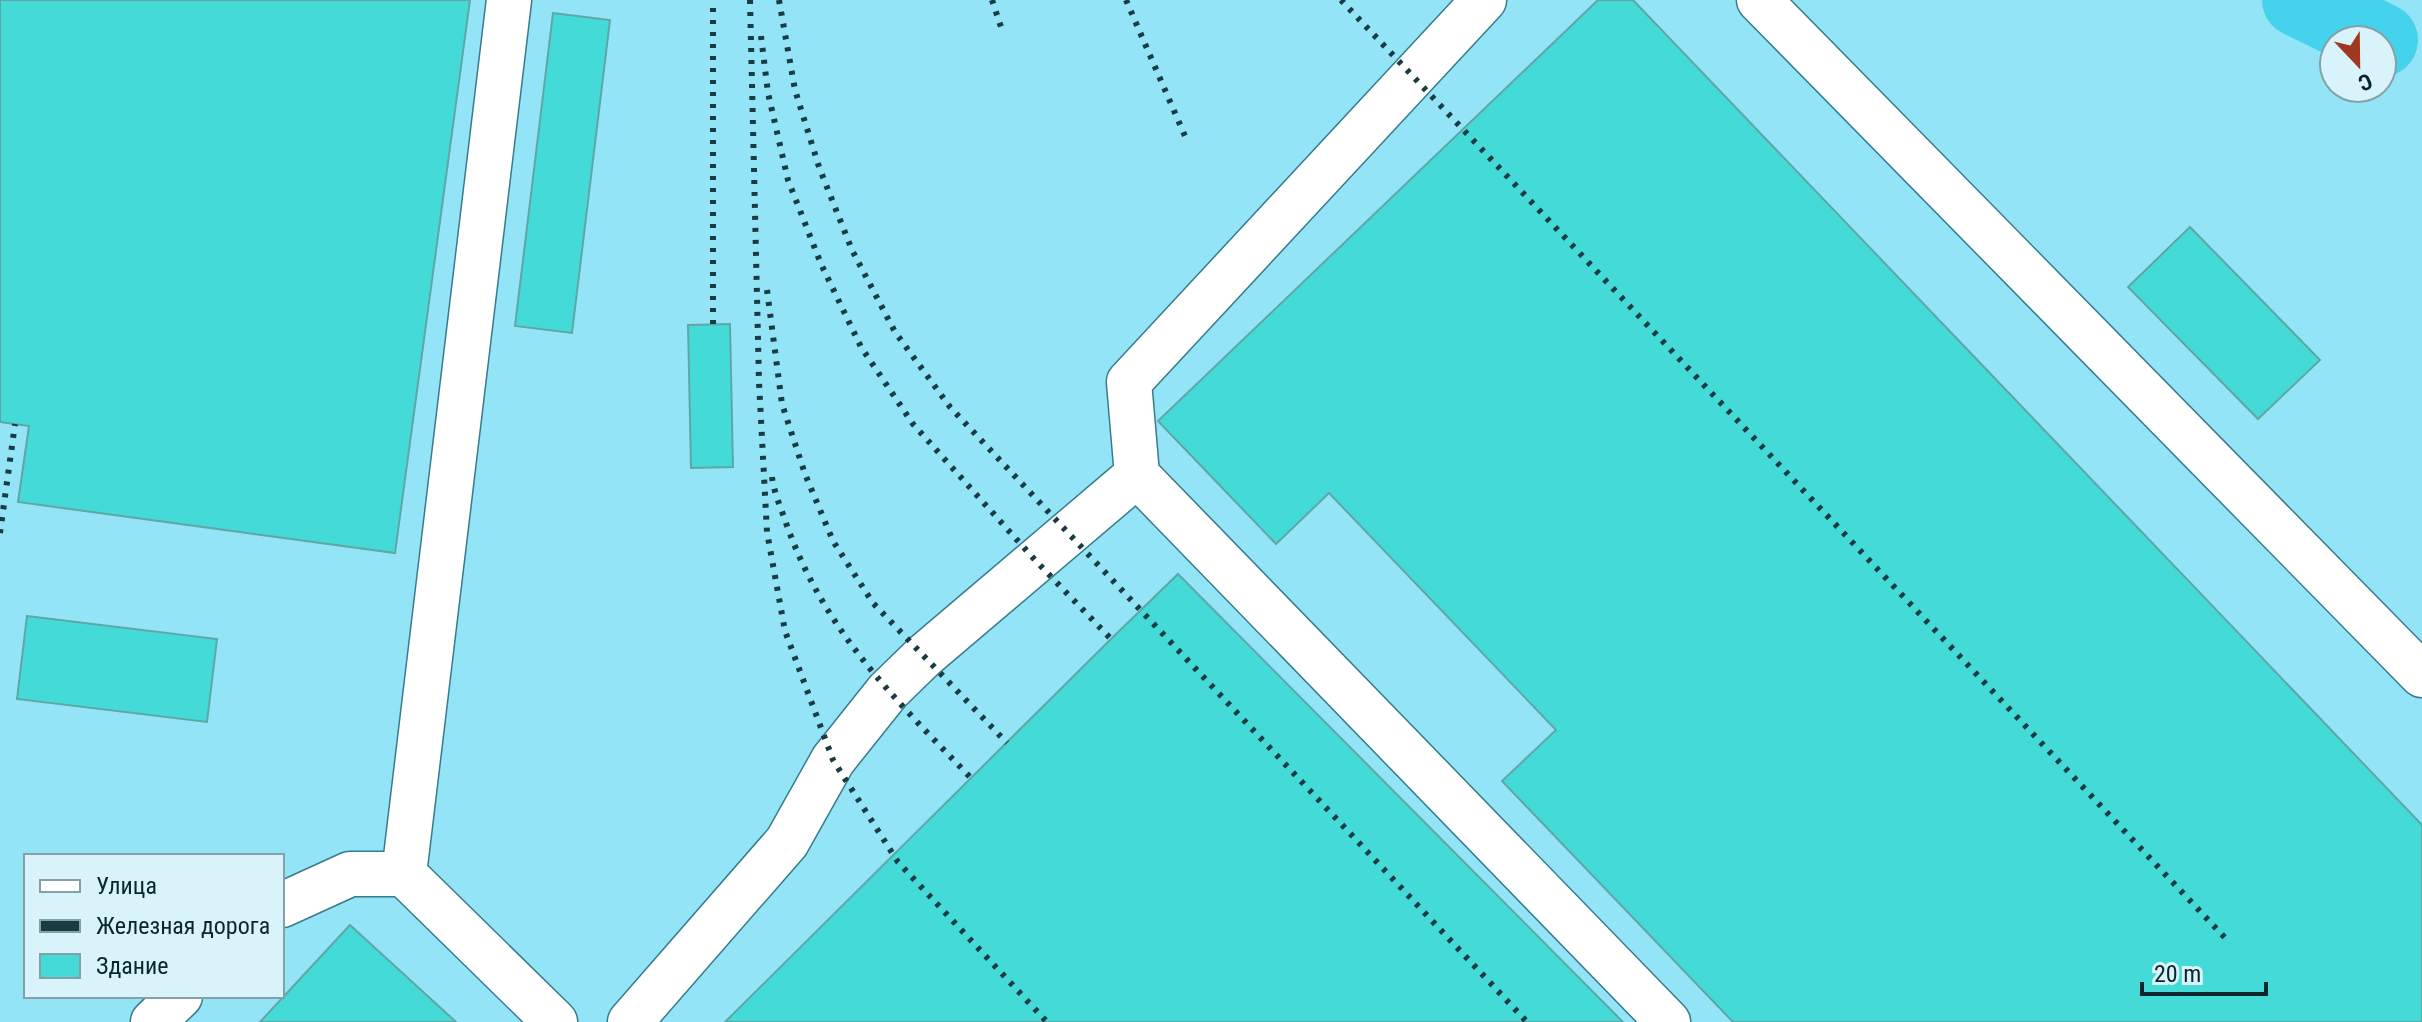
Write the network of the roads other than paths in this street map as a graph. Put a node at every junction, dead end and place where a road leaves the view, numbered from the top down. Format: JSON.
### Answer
{"nodes":[{"id":1,"x":509,"y":0,"type":"edge"},
{"id":2,"x":1484,"y":0,"type":"edge"},
{"id":3,"x":1759,"y":0,"type":"edge"},
{"id":4,"x":1137,"y":475,"type":"junction"},
{"id":5,"x":2422,"y":675,"type":"edge"},
{"id":6,"x":404,"y":874,"type":"junction"},
{"id":7,"x":284,"y":904,"type":"edge"},
{"id":8,"x":178,"y":998,"type":"edge"},
{"id":9,"x":153,"y":1022,"type":"edge"},
{"id":10,"x":555,"y":1022,"type":"edge"},
{"id":11,"x":630,"y":1022,"type":"edge"},
{"id":12,"x":1668,"y":1022,"type":"edge"}],
"edges":[{"from":1,"to":6,"type":"lane"},
{"from":2,"to":4,"type":"lane"},
{"from":3,"to":5,"type":"lane"},
{"from":4,"to":11,"type":"lane"},
{"from":4,"to":12,"type":"lane"},
{"from":6,"to":7,"type":"lane"},
{"from":6,"to":10,"type":"lane"},
{"from":8,"to":9,"type":"lane"}]}
